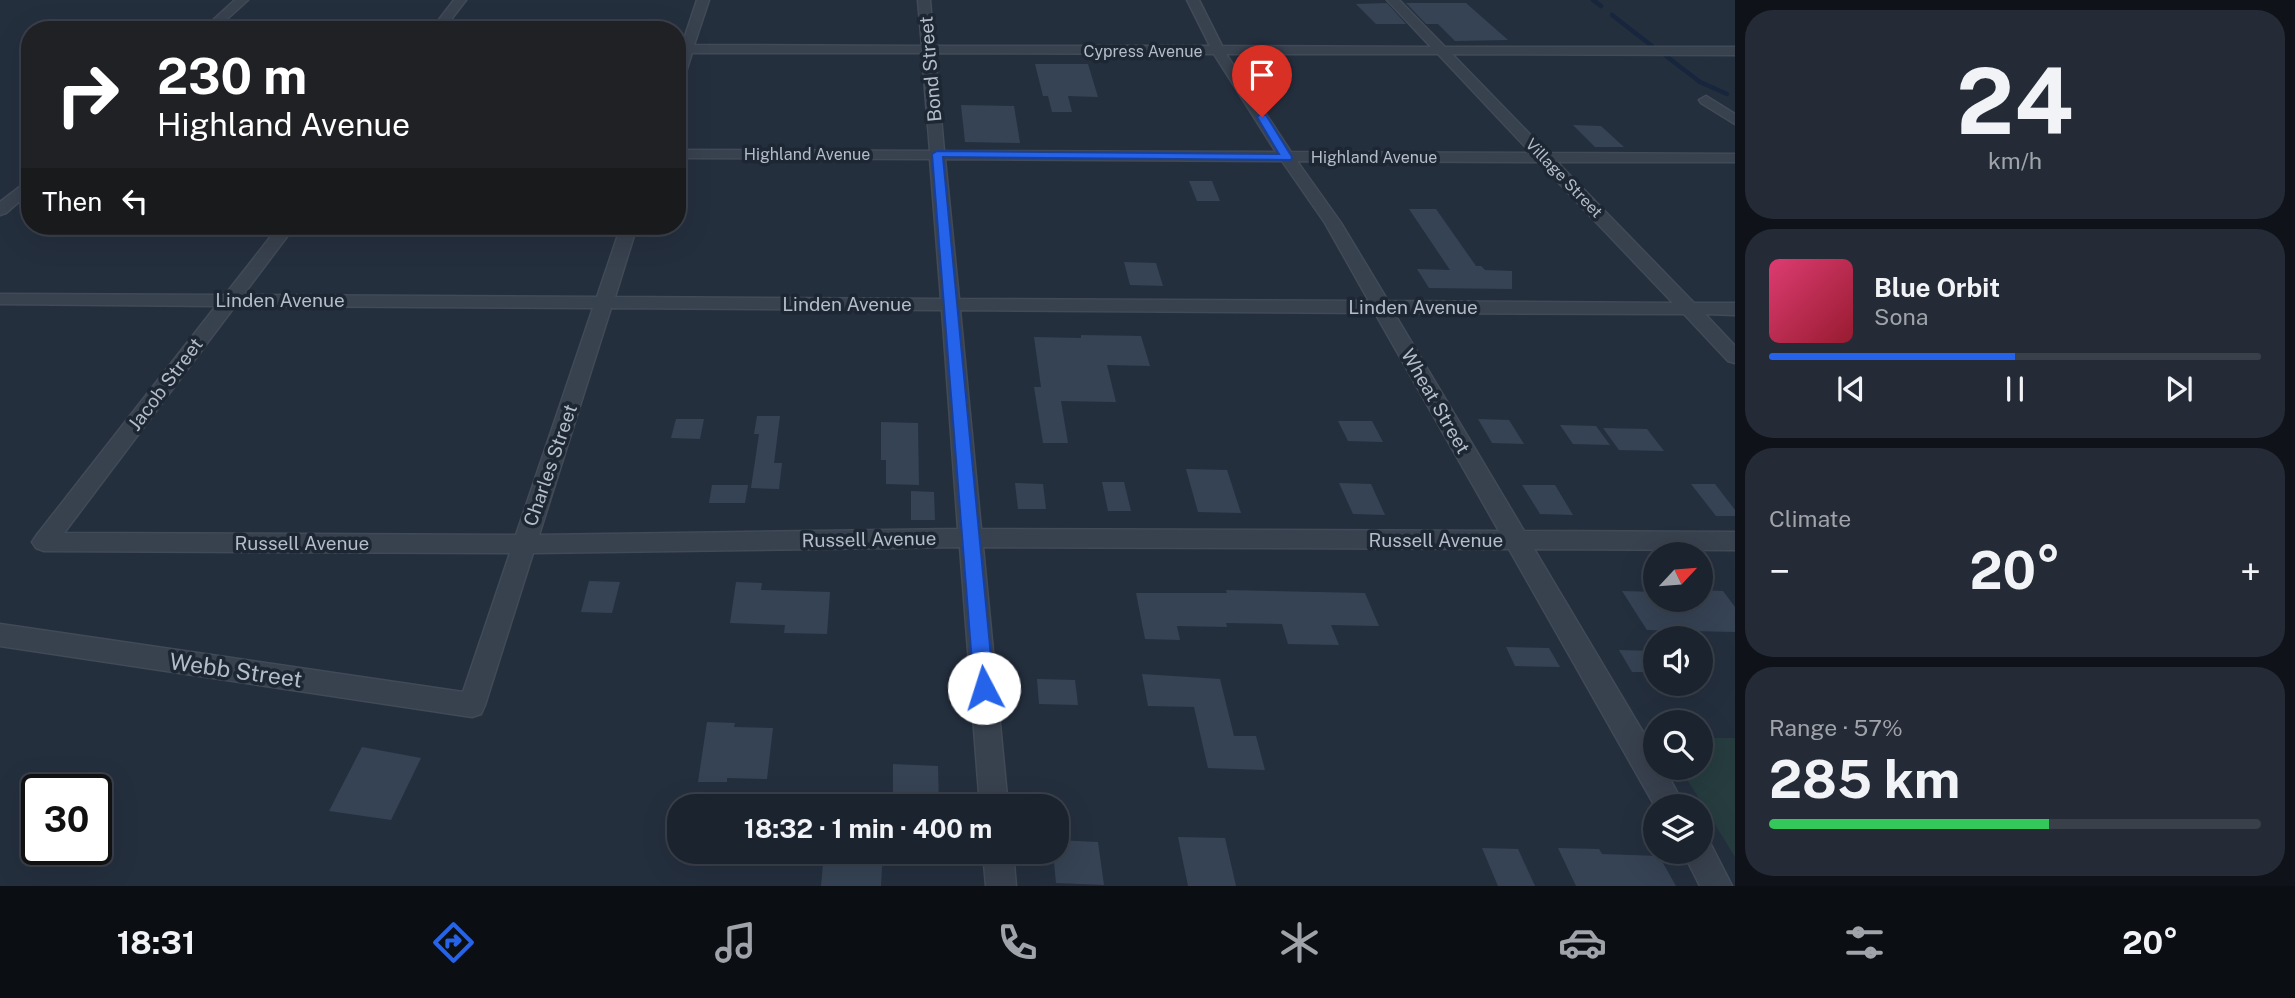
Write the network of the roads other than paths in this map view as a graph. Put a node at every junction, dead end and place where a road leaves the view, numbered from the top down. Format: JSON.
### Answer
{"nodes":[{"id":1,"x":242,"y":0,"type":"edge"},
{"id":2,"x":460,"y":0,"type":"edge"},
{"id":3,"x":703,"y":0,"type":"edge"},
{"id":4,"x":924,"y":0,"type":"edge"},
{"id":5,"x":1194,"y":0,"type":"edge"},
{"id":6,"x":1393,"y":0,"type":"edge"},
{"id":7,"x":218,"y":21,"type":"edge"},
{"id":8,"x":444,"y":21,"type":"edge"},
{"id":9,"x":686,"y":40,"type":"edge"},
{"id":10,"x":686,"y":49,"type":"edge"},
{"id":11,"x":929,"y":49,"type":"junction"},
{"id":12,"x":1441,"y":50,"type":"junction"},
{"id":13,"x":1735,"y":51,"type":"edge"},
{"id":14,"x":1219,"y":52,"type":"junction"},
{"id":15,"x":1706,"y":100,"type":"dead end"},
{"id":16,"x":1735,"y":120,"type":"edge"},
{"id":17,"x":686,"y":154,"type":"edge"},
{"id":18,"x":937,"y":154,"type":"junction"},
{"id":19,"x":1287,"y":157,"type":"junction"},
{"id":20,"x":1544,"y":157,"type":"junction"},
{"id":21,"x":1735,"y":158,"type":"edge"},
{"id":22,"x":21,"y":192,"type":"edge"},
{"id":23,"x":0,"y":210,"type":"edge"},
{"id":24,"x":280,"y":235,"type":"edge"},
{"id":25,"x":626,"y":235,"type":"edge"},
{"id":26,"x":0,"y":299,"type":"edge"},
{"id":27,"x":230,"y":300,"type":"junction"},
{"id":28,"x":604,"y":303,"type":"junction"},
{"id":29,"x":951,"y":305,"type":"junction"},
{"id":30,"x":1382,"y":307,"type":"junction"},
{"id":31,"x":1689,"y":309,"type":"junction"},
{"id":32,"x":1735,"y":310,"type":"edge"},
{"id":33,"x":1735,"y":357,"type":"edge"},
{"id":34,"x":971,"y":538,"type":"junction"},
{"id":35,"x":1517,"y":540,"type":"junction"},
{"id":36,"x":1735,"y":541,"type":"edge"},
{"id":37,"x":44,"y":542,"type":"joint"},
{"id":38,"x":523,"y":544,"type":"junction"},
{"id":39,"x":0,"y":635,"type":"edge"},
{"id":40,"x":472,"y":705,"type":"joint"},
{"id":41,"x":993,"y":794,"type":"edge"},
{"id":42,"x":1664,"y":794,"type":"edge"},
{"id":43,"x":999,"y":864,"type":"edge"},
{"id":44,"x":1705,"y":864,"type":"edge"},
{"id":45,"x":1001,"y":886,"type":"edge"},
{"id":46,"x":1717,"y":886,"type":"edge"}],
"edges":[{"from":1,"to":7,"type":"street"},
{"from":2,"to":8,"type":"street"},
{"from":3,"to":9,"type":"street"},
{"from":4,"to":11,"type":"street","name":"Bond Street"},
{"from":5,"to":14,"type":"street","name":"Wheat Street"},
{"from":6,"to":12,"type":"street","name":"Village Street"},
{"from":10,"to":11,"type":"street","name":"Cypress Avenue"},
{"from":11,"to":14,"type":"street","name":"Cypress Avenue"},
{"from":11,"to":18,"type":"street","name":"Bond Street"},
{"from":12,"to":13,"type":"street","name":"Cypress Avenue"},
{"from":12,"to":14,"type":"street","name":"Cypress Avenue"},
{"from":12,"to":20,"type":"street","name":"Village Street"},
{"from":14,"to":19,"type":"street","name":"Wheat Street"},
{"from":15,"to":16,"type":"street"},
{"from":17,"to":18,"type":"street","name":"Highland Avenue"},
{"from":18,"to":19,"type":"street","name":"Highland Avenue"},
{"from":18,"to":29,"type":"street","name":"Bond Street"},
{"from":19,"to":20,"type":"street","name":"Highland Avenue"},
{"from":19,"to":30,"type":"street","name":"Wheat Street"},
{"from":20,"to":21,"type":"street","name":"Highland Avenue"},
{"from":20,"to":31,"type":"street","name":"Village Street"},
{"from":22,"to":23,"type":"street"},
{"from":24,"to":27,"type":"street","name":"Jacob Street"},
{"from":25,"to":28,"type":"street","name":"Charles Street"},
{"from":26,"to":27,"type":"street","name":"Linden Avenue"},
{"from":27,"to":28,"type":"street","name":"Linden Avenue"},
{"from":27,"to":37,"type":"street","name":"Jacob Street"},
{"from":28,"to":29,"type":"street","name":"Linden Avenue"},
{"from":28,"to":38,"type":"street","name":"Charles Street"},
{"from":29,"to":30,"type":"street","name":"Linden Avenue"},
{"from":29,"to":34,"type":"street","name":"Bond Street"},
{"from":30,"to":31,"type":"street","name":"Linden Avenue"},
{"from":30,"to":35,"type":"street","name":"Wheat Street"},
{"from":31,"to":32,"type":"street","name":"Linden Avenue"},
{"from":31,"to":33,"type":"street","name":"Village Street"},
{"from":34,"to":35,"type":"street","name":"Russell Avenue"},
{"from":34,"to":38,"type":"street","name":"Russell Avenue"},
{"from":34,"to":41,"type":"street","name":"Bond Street"},
{"from":35,"to":36,"type":"street","name":"Russell Avenue"},
{"from":35,"to":42,"type":"street","name":"Wheat Street"},
{"from":37,"to":38,"type":"street","name":"Russell Avenue"},
{"from":38,"to":40,"type":"street","name":"Charles Street"},
{"from":39,"to":40,"type":"street","name":"Webb Street"},
{"from":43,"to":45,"type":"street"},
{"from":44,"to":46,"type":"street"}]}
